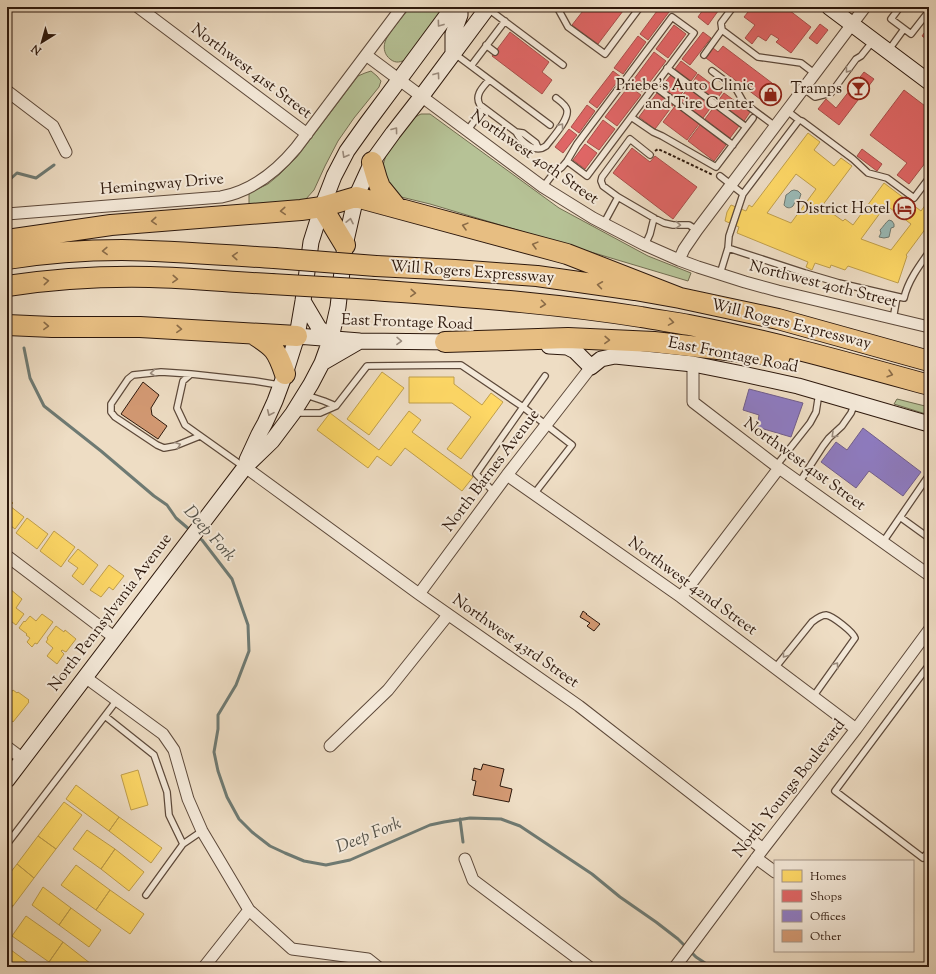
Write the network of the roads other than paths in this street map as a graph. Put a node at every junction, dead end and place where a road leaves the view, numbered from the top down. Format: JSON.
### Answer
{"nodes":[{"id":1,"x":138,"y":7,"type":"edge"},
{"id":2,"x":402,"y":7,"type":"edge"},
{"id":3,"x":453,"y":7,"type":"edge"},
{"id":4,"x":460,"y":7,"type":"edge"},
{"id":5,"x":557,"y":7,"type":"edge"},
{"id":6,"x":640,"y":7,"type":"edge"},
{"id":7,"x":733,"y":7,"type":"edge"},
{"id":8,"x":829,"y":7,"type":"edge"},
{"id":9,"x":865,"y":7,"type":"edge"},
{"id":10,"x":900,"y":7,"type":"edge"},
{"id":11,"x":488,"y":8,"type":"edge"},
{"id":12,"x":929,"y":11,"type":"edge"},
{"id":13,"x":505,"y":21,"type":"junction"},
{"id":14,"x":852,"y":24,"type":"junction"},
{"id":15,"x":904,"y":29,"type":"junction"},
{"id":16,"x":722,"y":30,"type":"junction"},
{"id":17,"x":873,"y":40,"type":"junction"},
{"id":18,"x":486,"y":45,"type":"junction"},
{"id":19,"x":888,"y":51,"type":"junction"},
{"id":20,"x":495,"y":52,"type":"dead end"},
{"id":21,"x":453,"y":53,"type":"junction"},
{"id":22,"x":366,"y":55,"type":"junction"},
{"id":23,"x":704,"y":55,"type":"dead end"},
{"id":24,"x":563,"y":65,"type":"dead end"},
{"id":25,"x":471,"y":66,"type":"junction"},
{"id":26,"x":667,"y":68,"type":"junction"},
{"id":27,"x":712,"y":71,"type":"dead end"},
{"id":28,"x":814,"y":73,"type":"junction"},
{"id":29,"x":400,"y":80,"type":"junction"},
{"id":30,"x":489,"y":80,"type":"junction"},
{"id":31,"x":929,"y":82,"type":"edge"},
{"id":32,"x":654,"y":86,"type":"junction"},
{"id":33,"x":803,"y":88,"type":"junction"},
{"id":34,"x":7,"y":91,"type":"edge"},
{"id":35,"x":421,"y":97,"type":"junction"},
{"id":36,"x":556,"y":98,"type":"dead end"},
{"id":37,"x":484,"y":108,"type":"junction"},
{"id":38,"x":786,"y":110,"type":"junction"},
{"id":39,"x":631,"y":117,"type":"junction"},
{"id":40,"x":753,"y":118,"type":"dead end"},
{"id":41,"x":799,"y":120,"type":"junction"},
{"id":42,"x":550,"y":125,"type":"dead end"},
{"id":43,"x":775,"y":126,"type":"junction"},
{"id":44,"x":746,"y":127,"type":"junction"},
{"id":45,"x":467,"y":131,"type":"junction"},
{"id":46,"x":307,"y":134,"type":"junction"},
{"id":47,"x":732,"y":145,"type":"junction"},
{"id":48,"x":66,"y":152,"type":"dead end"},
{"id":49,"x":650,"y":155,"type":"road end"},
{"id":50,"x":567,"y":161,"type":"junction"},
{"id":51,"x":372,"y":162,"type":"junction"},
{"id":52,"x":720,"y":176,"type":"road end"},
{"id":53,"x":929,"y":178,"type":"edge"},
{"id":54,"x":731,"y":184,"type":"junction"},
{"id":55,"x":543,"y":187,"type":"junction"},
{"id":56,"x":743,"y":194,"type":"junction"},
{"id":57,"x":356,"y":197,"type":"junction"},
{"id":58,"x":618,"y":197,"type":"junction"},
{"id":59,"x":322,"y":207,"type":"junction"},
{"id":60,"x":397,"y":208,"type":"junction"},
{"id":61,"x":7,"y":214,"type":"edge"},
{"id":62,"x":654,"y":218,"type":"junction"},
{"id":63,"x":604,"y":223,"type":"junction"},
{"id":64,"x":697,"y":230,"type":"junction"},
{"id":65,"x":7,"y":240,"type":"edge"},
{"id":66,"x":346,"y":245,"type":"junction"},
{"id":67,"x":645,"y":245,"type":"junction"},
{"id":68,"x":728,"y":248,"type":"junction"},
{"id":69,"x":929,"y":252,"type":"edge"},
{"id":70,"x":7,"y":259,"type":"edge"},
{"id":71,"x":679,"y":260,"type":"junction"},
{"id":72,"x":720,"y":275,"type":"junction"},
{"id":73,"x":7,"y":286,"type":"edge"},
{"id":74,"x":898,"y":297,"type":"junction"},
{"id":75,"x":680,"y":298,"type":"junction"},
{"id":76,"x":303,"y":301,"type":"junction"},
{"id":77,"x":893,"y":318,"type":"junction"},
{"id":78,"x":7,"y":325,"type":"edge"},
{"id":79,"x":929,"y":327,"type":"edge"},
{"id":80,"x":252,"y":334,"type":"junction"},
{"id":81,"x":297,"y":336,"type":"junction"},
{"id":82,"x":331,"y":338,"type":"junction"},
{"id":83,"x":360,"y":341,"type":"junction"},
{"id":84,"x":445,"y":342,"type":"junction"},
{"id":85,"x":929,"y":361,"type":"edge"},
{"id":86,"x":322,"y":363,"type":"junction"},
{"id":87,"x":693,"y":364,"type":"junction"},
{"id":88,"x":852,"y":364,"type":"junction"},
{"id":89,"x":591,"y":367,"type":"junction"},
{"id":90,"x":191,"y":374,"type":"junction"},
{"id":91,"x":545,"y":376,"type":"dead end"},
{"id":92,"x":283,"y":380,"type":"junction"},
{"id":93,"x":929,"y":386,"type":"edge"},
{"id":94,"x":820,"y":393,"type":"junction"},
{"id":95,"x":304,"y":395,"type":"junction"},
{"id":96,"x":856,"y":403,"type":"junction"},
{"id":97,"x":336,"y":406,"type":"junction"},
{"id":98,"x":522,"y":407,"type":"junction"},
{"id":99,"x":293,"y":413,"type":"junction"},
{"id":100,"x":929,"y":424,"type":"edge"},
{"id":101,"x":547,"y":425,"type":"junction"},
{"id":102,"x":200,"y":436,"type":"junction"},
{"id":103,"x":244,"y":467,"type":"junction"},
{"id":104,"x":778,"y":467,"type":"junction"},
{"id":105,"x":507,"y":475,"type":"junction"},
{"id":106,"x":929,"y":475,"type":"edge"},
{"id":107,"x":799,"y":483,"type":"junction"},
{"id":108,"x":494,"y":492,"type":"junction"},
{"id":109,"x":534,"y":494,"type":"junction"},
{"id":110,"x":900,"y":517,"type":"junction"},
{"id":111,"x":929,"y":538,"type":"edge"},
{"id":112,"x":883,"y":542,"type":"junction"},
{"id":113,"x":7,"y":556,"type":"edge"},
{"id":114,"x":929,"y":575,"type":"edge"},
{"id":115,"x":419,"y":594,"type":"junction"},
{"id":116,"x":681,"y":597,"type":"junction"},
{"id":117,"x":448,"y":615,"type":"junction"},
{"id":118,"x":929,"y":630,"type":"edge"},
{"id":119,"x":115,"y":638,"type":"junction"},
{"id":120,"x":929,"y":666,"type":"edge"},
{"id":121,"x":775,"y":668,"type":"junction"},
{"id":122,"x":85,"y":677,"type":"junction"},
{"id":123,"x":813,"y":696,"type":"junction"},
{"id":124,"x":117,"y":700,"type":"junction"},
{"id":125,"x":105,"y":716,"type":"junction"},
{"id":126,"x":856,"y":729,"type":"junction"},
{"id":127,"x":330,"y":746,"type":"dead end"},
{"id":128,"x":7,"y":747,"type":"edge"},
{"id":129,"x":23,"y":759,"type":"junction"},
{"id":130,"x":7,"y":780,"type":"edge"},
{"id":131,"x":202,"y":831,"type":"junction"},
{"id":132,"x":7,"y":844,"type":"edge"},
{"id":133,"x":183,"y":844,"type":"junction"},
{"id":134,"x":929,"y":851,"type":"edge"},
{"id":135,"x":760,"y":854,"type":"junction"},
{"id":136,"x":465,"y":859,"type":"dead end"},
{"id":137,"x":774,"y":871,"type":"edge"},
{"id":138,"x":146,"y":895,"type":"dead end"},
{"id":139,"x":249,"y":910,"type":"junction"},
{"id":140,"x":204,"y":967,"type":"edge"},
{"id":141,"x":378,"y":967,"type":"edge"},
{"id":142,"x":589,"y":967,"type":"edge"},
{"id":143,"x":675,"y":967,"type":"edge"}],
"edges":[{"from":1,"to":46,"type":"street","name":"Northwest 41st Street"},
{"from":2,"to":22,"type":"street","name":"Hemingway Drive"},
{"from":3,"to":29,"type":"main road","name":"North Pennsylvania Avenue","one_way":true},
{"from":4,"to":21,"type":"main road"},
{"from":5,"to":6,"type":"lane"},
{"from":7,"to":16,"type":"lane"},
{"from":8,"to":14,"type":"main road"},
{"from":9,"to":14,"type":"street"},
{"from":10,"to":15,"type":"lane"},
{"from":11,"to":13,"type":"lane"},
{"from":11,"to":21,"type":"main road","name":"North Pennsylvania Avenue"},
{"from":12,"to":15,"type":"lane"},
{"from":13,"to":18,"type":"lane"},
{"from":13,"to":24,"type":"lane"},
{"from":14,"to":17,"type":"main road"},
{"from":14,"to":28,"type":"street"},
{"from":15,"to":19,"type":"lane"},
{"from":16,"to":23,"type":"lane"},
{"from":16,"to":28,"type":"lane"},
{"from":17,"to":19,"type":"main road"},
{"from":17,"to":33,"type":"lane","one_way":true},
{"from":18,"to":20,"type":"lane"},
{"from":18,"to":25,"type":"lane"},
{"from":19,"to":31,"type":"main road"},
{"from":21,"to":25,"type":"lane"},
{"from":35,"to":21,"type":"main road","name":"North Pennsylvania Avenue","one_way":true},
{"from":22,"to":29,"type":"street","name":"Northwest 40th Street"},
{"from":22,"to":46,"type":"street","name":"Hemingway Drive"},
{"from":25,"to":30,"type":"lane"},
{"from":26,"to":32,"type":"lane"},
{"from":26,"to":44,"type":"lane"},
{"from":26,"to":50,"type":"lane"},
{"from":27,"to":43,"type":"lane"},
{"from":28,"to":33,"type":"street"},
{"from":29,"to":35,"type":"street","name":"Northwest 40th Street"},
{"from":29,"to":59,"type":"main road","name":"North Pennsylvania Avenue","one_way":true},
{"from":30,"to":37,"type":"lane"},
{"from":30,"to":42,"type":"lane"},
{"from":32,"to":39,"type":"lane"},
{"from":32,"to":47,"type":"lane"},
{"from":33,"to":38,"type":"street"},
{"from":34,"to":48,"type":"street"},
{"from":35,"to":45,"type":"street","name":"Northwest 40th Street"},
{"from":51,"to":35,"type":"main road","name":"North Pennsylvania Avenue","one_way":true},
{"from":37,"to":36,"type":"lane","one_way":true},
{"from":37,"to":45,"type":"lane"},
{"from":38,"to":41,"type":"lane"},
{"from":38,"to":43,"type":"street"},
{"from":39,"to":47,"type":"lane"},
{"from":39,"to":50,"type":"lane"},
{"from":40,"to":44,"type":"lane"},
{"from":41,"to":53,"type":"lane"},
{"from":41,"to":56,"type":"lane"},
{"from":43,"to":54,"type":"street"},
{"from":44,"to":47,"type":"lane"},
{"from":45,"to":55,"type":"street","name":"Northwest 40th Street"},
{"from":46,"to":61,"type":"street","name":"Hemingway Drive"},
{"from":49,"to":58,"type":"lane"},
{"from":50,"to":55,"type":"lane"},
{"from":51,"to":57,"type":"main road","name":"North Pennsylvania Avenue"},
{"from":51,"to":60,"type":"highway"},
{"from":52,"to":54,"type":"lane"},
{"from":54,"to":56,"type":"lane"},
{"from":54,"to":64,"type":"street"},
{"from":55,"to":63,"type":"street","name":"Northwest 40th Street"},
{"from":56,"to":68,"type":"lane"},
{"from":57,"to":59,"type":"highway"},
{"from":57,"to":60,"type":"highway"},
{"from":66,"to":57,"type":"main road","name":"North Pennsylvania Avenue","one_way":true},
{"from":58,"to":62,"type":"lane"},
{"from":58,"to":63,"type":"lane"},
{"from":59,"to":65,"type":"highway","one_way":true},
{"from":59,"to":66,"type":"highway"},
{"from":59,"to":76,"type":"main road","name":"North Pennsylvania Avenue"},
{"from":75,"to":60,"type":"highway","one_way":true},
{"from":62,"to":64,"type":"lane","one_way":true},
{"from":62,"to":67,"type":"lane"},
{"from":63,"to":67,"type":"street","name":"Northwest 40th Street"},
{"from":64,"to":71,"type":"street"},
{"from":66,"to":82,"type":"main road","name":"North Pennsylvania Avenue"},
{"from":67,"to":71,"type":"street","name":"Northwest 40th Street"},
{"from":68,"to":72,"type":"lane"},
{"from":68,"to":74,"type":"lane"},
{"from":69,"to":74,"type":"lane"},
{"from":75,"to":70,"type":"highway","name":"Will Rogers Expressway","one_way":true,"bridge":true},
{"from":71,"to":72,"type":"street","name":"Northwest 40th Street"},
{"from":72,"to":77,"type":"street","name":"Northwest 40th Street"},
{"from":73,"to":88,"type":"highway","name":"Will Rogers Expressway","one_way":true,"bridge":true},
{"from":74,"to":77,"type":"lane"},
{"from":75,"to":85,"type":"highway","name":"Will Rogers Expressway"},
{"from":76,"to":81,"type":"main road","name":"North Pennsylvania Avenue"},
{"from":76,"to":82,"type":"main road"},
{"from":77,"to":79,"type":"street","name":"Northwest 40th Street"},
{"from":78,"to":80,"type":"highway","one_way":true},
{"from":80,"to":81,"type":"highway"},
{"from":80,"to":92,"type":"highway"},
{"from":81,"to":82,"type":"main road","name":"East Frontage Road"},
{"from":81,"to":92,"type":"main road","name":"North Pennsylvania Avenue"},
{"from":82,"to":83,"type":"main road","name":"East Frontage Road"},
{"from":82,"to":86,"type":"main road","name":"North Pennsylvania Avenue"},
{"from":83,"to":84,"type":"main road","name":"East Frontage Road","one_way":true},
{"from":83,"to":86,"type":"main road"},
{"from":84,"to":88,"type":"highway","one_way":true},
{"from":84,"to":89,"type":"main road","name":"East Frontage Road"},
{"from":86,"to":95,"type":"main road","name":"North Pennsylvania Avenue"},
{"from":87,"to":89,"type":"main road","name":"East Frontage Road"},
{"from":87,"to":94,"type":"main road","name":"East Frontage Road"},
{"from":87,"to":104,"type":"street","name":"Northwest 41st Street"},
{"from":88,"to":93,"type":"highway","name":"Will Rogers Expressway","one_way":true},
{"from":89,"to":101,"type":"street","name":"North Barnes Avenue"},
{"from":90,"to":92,"type":"lane"},
{"from":90,"to":102,"type":"lane"},
{"from":90,"to":102,"type":"lane","one_way":true},
{"from":91,"to":98,"type":"lane"},
{"from":92,"to":103,"type":"main road","name":"North Pennsylvania Avenue","one_way":true},
{"from":94,"to":96,"type":"main road","name":"East Frontage Road"},
{"from":94,"to":104,"type":"lane"},
{"from":95,"to":97,"type":"lane"},
{"from":95,"to":99,"type":"main road","name":"North Pennsylvania Avenue"},
{"from":96,"to":100,"type":"main road","name":"East Frontage Road"},
{"from":96,"to":107,"type":"lane","one_way":true},
{"from":97,"to":98,"type":"lane"},
{"from":97,"to":99,"type":"lane"},
{"from":98,"to":101,"type":"lane"},
{"from":98,"to":108,"type":"lane"},
{"from":99,"to":103,"type":"main road","name":"North Pennsylvania Avenue"},
{"from":101,"to":105,"type":"street","name":"North Barnes Avenue"},
{"from":101,"to":109,"type":"lane"},
{"from":102,"to":103,"type":"lane"},
{"from":103,"to":115,"type":"street","name":"Northwest 43rd Street"},
{"from":103,"to":119,"type":"main road","name":"North Pennsylvania Avenue"},
{"from":104,"to":107,"type":"street","name":"Northwest 41st Street"},
{"from":104,"to":116,"type":"street"},
{"from":105,"to":108,"type":"street","name":"North Barnes Avenue"},
{"from":105,"to":109,"type":"street","name":"Northwest 42nd Street"},
{"from":106,"to":110,"type":"lane"},
{"from":107,"to":112,"type":"street","name":"Northwest 41st Street"},
{"from":108,"to":115,"type":"street","name":"North Barnes Avenue"},
{"from":109,"to":116,"type":"street","name":"Northwest 42nd Street"},
{"from":110,"to":111,"type":"lane"},
{"from":110,"to":112,"type":"lane"},
{"from":112,"to":114,"type":"street","name":"Northwest 41st Street"},
{"from":113,"to":119,"type":"street"},
{"from":115,"to":117,"type":"street","name":"Northwest 43rd Street"},
{"from":116,"to":121,"type":"street","name":"Northwest 42nd Street"},
{"from":117,"to":127,"type":"street"},
{"from":117,"to":135,"type":"street","name":"Northwest 43rd Street"},
{"from":118,"to":126,"type":"street","name":"North Youngs Boulevard"},
{"from":119,"to":122,"type":"main road","name":"North Pennsylvania Avenue"},
{"from":120,"to":134,"type":"lane"},
{"from":121,"to":123,"type":"street","name":"Northwest 42nd Street"},
{"from":123,"to":121,"type":"lane","one_way":true},
{"from":122,"to":124,"type":"street"},
{"from":122,"to":129,"type":"main road","name":"North Pennsylvania Avenue"},
{"from":123,"to":126,"type":"street","name":"Northwest 42nd Street"},
{"from":124,"to":125,"type":"lane"},
{"from":124,"to":131,"type":"street"},
{"from":125,"to":132,"type":"lane"},
{"from":125,"to":133,"type":"lane"},
{"from":126,"to":135,"type":"street","name":"North Youngs Boulevard"},
{"from":128,"to":129,"type":"street"},
{"from":129,"to":130,"type":"main road","name":"North Pennsylvania Avenue"},
{"from":131,"to":133,"type":"lane"},
{"from":131,"to":139,"type":"street"},
{"from":133,"to":138,"type":"lane"},
{"from":135,"to":137,"type":"street","name":"Northwest 43rd Street"},
{"from":135,"to":143,"type":"street","name":"North Youngs Boulevard"},
{"from":136,"to":142,"type":"street"},
{"from":139,"to":140,"type":"street"},
{"from":139,"to":141,"type":"street"}]}
